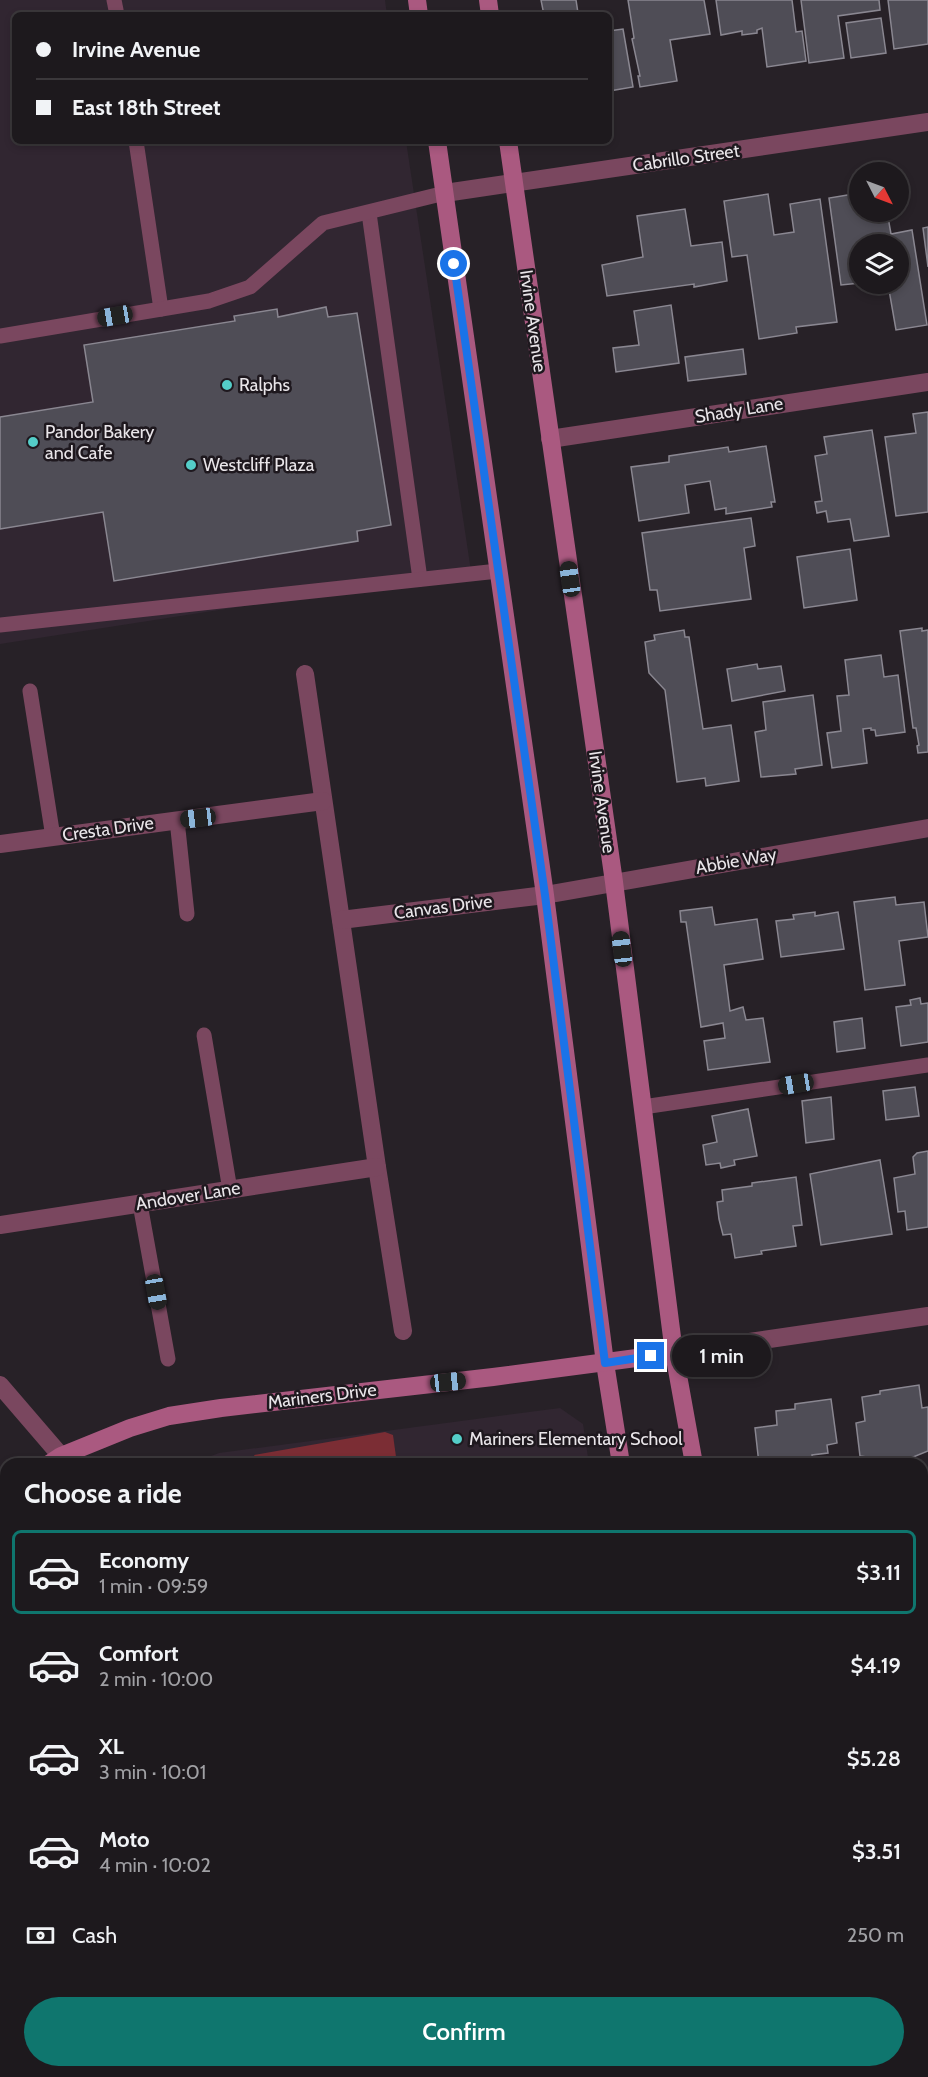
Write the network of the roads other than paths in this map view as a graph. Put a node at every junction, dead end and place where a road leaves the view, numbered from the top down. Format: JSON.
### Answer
{"nodes":[{"id":1,"x":928,"y":122,"type":"edge"},
{"id":2,"x":136,"y":144,"type":"edge"},
{"id":3,"x":437,"y":144,"type":"edge"},
{"id":4,"x":508,"y":144,"type":"edge"},
{"id":5,"x":514,"y":183,"type":"junction"},
{"id":6,"x":445,"y":193,"type":"junction"},
{"id":7,"x":369,"y":213,"type":"junction"},
{"id":8,"x":161,"y":309,"type":"junction"},
{"id":9,"x":0,"y":336,"type":"edge"},
{"id":10,"x":928,"y":382,"type":"edge"},
{"id":11,"x":550,"y":439,"type":"junction"},
{"id":12,"x":498,"y":571,"type":"junction"},
{"id":13,"x":420,"y":579,"type":"junction"},
{"id":14,"x":0,"y":625,"type":"edge"},
{"id":15,"x":305,"y":674,"type":"dead end"},
{"id":16,"x":30,"y":691,"type":"dead end"},
{"id":17,"x":324,"y":801,"type":"junction"},
{"id":18,"x":177,"y":820,"type":"junction"},
{"id":19,"x":928,"y":828,"type":"edge"},
{"id":20,"x":53,"y":837,"type":"junction"},
{"id":21,"x":0,"y":844,"type":"edge"},
{"id":22,"x":614,"y":882,"type":"junction"},
{"id":23,"x":545,"y":895,"type":"junction"},
{"id":24,"x":187,"y":914,"type":"dead end"},
{"id":25,"x":341,"y":920,"type":"junction"},
{"id":26,"x":204,"y":1035,"type":"dead end"},
{"id":27,"x":928,"y":1065,"type":"edge"},
{"id":28,"x":643,"y":1107,"type":"junction"},
{"id":29,"x":377,"y":1167,"type":"junction"},
{"id":30,"x":230,"y":1190,"type":"junction"},
{"id":31,"x":141,"y":1204,"type":"junction"},
{"id":32,"x":0,"y":1225,"type":"edge"},
{"id":33,"x":928,"y":1316,"type":"edge"},
{"id":34,"x":403,"y":1331,"type":"dead end"},
{"id":35,"x":674,"y":1353,"type":"junction"},
{"id":36,"x":168,"y":1359,"type":"dead end"},
{"id":37,"x":605,"y":1363,"type":"junction"},
{"id":38,"x":0,"y":1385,"type":"edge"},
{"id":39,"x":54,"y":1458,"type":"edge"},
{"id":40,"x":60,"y":1458,"type":"edge"},
{"id":41,"x":620,"y":1458,"type":"edge"},
{"id":42,"x":693,"y":1458,"type":"edge"}],
"edges":[{"from":1,"to":5,"type":"street","name":"Cabrillo Street"},
{"from":2,"to":8,"type":"lane"},
{"from":3,"to":6,"type":"main road"},
{"from":4,"to":5,"type":"main road","name":"Irvine Avenue"},
{"from":5,"to":6,"type":"street","name":"Cabrillo Street"},
{"from":5,"to":11,"type":"main road","name":"Irvine Avenue"},
{"from":6,"to":7,"type":"lane"},
{"from":6,"to":12,"type":"main road"},
{"from":7,"to":8,"type":"lane"},
{"from":7,"to":13,"type":"lane"},
{"from":8,"to":9,"type":"lane"},
{"from":10,"to":11,"type":"street","name":"Shady Lane"},
{"from":11,"to":22,"type":"main road","name":"Irvine Avenue"},
{"from":12,"to":13,"type":"lane"},
{"from":12,"to":23,"type":"main road"},
{"from":13,"to":14,"type":"lane"},
{"from":15,"to":17,"type":"street"},
{"from":16,"to":20,"type":"lane"},
{"from":17,"to":18,"type":"street","name":"Cresta Drive"},
{"from":17,"to":25,"type":"street"},
{"from":18,"to":20,"type":"street","name":"Cresta Drive"},
{"from":18,"to":24,"type":"lane"},
{"from":19,"to":22,"type":"street","name":"Abbie Way"},
{"from":20,"to":21,"type":"street","name":"Cresta Drive"},
{"from":22,"to":23,"type":"street","name":"Abbie Way"},
{"from":22,"to":28,"type":"main road","name":"Irvine Avenue"},
{"from":23,"to":25,"type":"street","name":"Canvas Drive"},
{"from":23,"to":37,"type":"main road"},
{"from":25,"to":29,"type":"street"},
{"from":26,"to":30,"type":"lane"},
{"from":27,"to":28,"type":"lane"},
{"from":28,"to":35,"type":"main road","name":"Irvine Avenue"},
{"from":29,"to":30,"type":"street","name":"Andover Lane"},
{"from":29,"to":34,"type":"street"},
{"from":30,"to":31,"type":"street","name":"Andover Lane"},
{"from":31,"to":32,"type":"street","name":"Andover Lane"},
{"from":31,"to":36,"type":"lane"},
{"from":33,"to":35,"type":"street"},
{"from":35,"to":37,"type":"main road","name":"Mariners Drive"},
{"from":35,"to":42,"type":"main road","name":"Irvine Avenue"},
{"from":37,"to":40,"type":"main road","name":"Mariners Drive"},
{"from":37,"to":41,"type":"main road"},
{"from":38,"to":39,"type":"street"}]}
